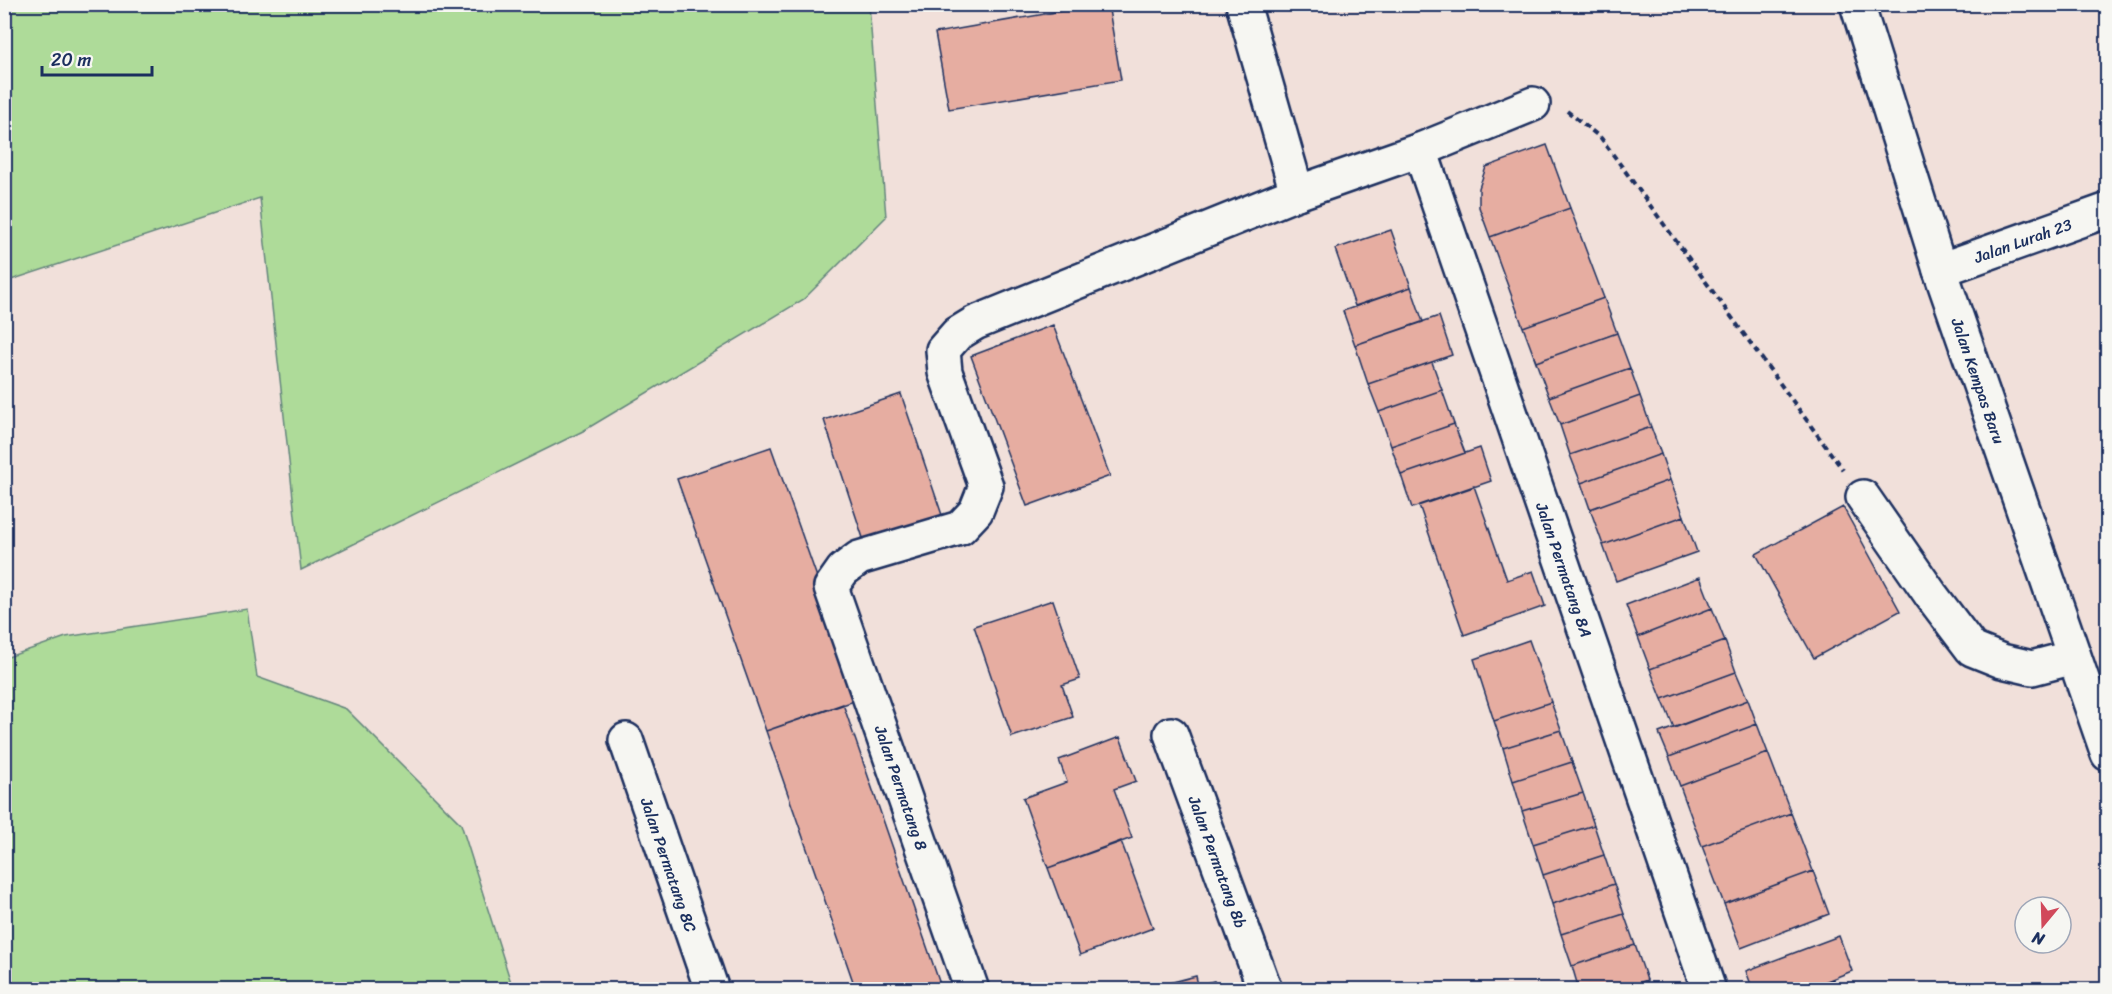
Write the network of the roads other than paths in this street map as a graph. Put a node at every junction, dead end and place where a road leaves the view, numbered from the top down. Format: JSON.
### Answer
{"nodes":[{"id":1,"x":1243,"y":4,"type":"edge"},
{"id":2,"x":1857,"y":4,"type":"edge"},
{"id":3,"x":1533,"y":104,"type":"road end"},
{"id":4,"x":1420,"y":150,"type":"junction"},
{"id":5,"x":1298,"y":193,"type":"junction"},
{"id":6,"x":2108,"y":210,"type":"edge"},
{"id":7,"x":1940,"y":270,"type":"junction"},
{"id":8,"x":1863,"y":497,"type":"road end"},
{"id":9,"x":2074,"y":657,"type":"junction"},
{"id":10,"x":1171,"y":734,"type":"dead end"},
{"id":11,"x":626,"y":740,"type":"dead end"},
{"id":12,"x":2108,"y":754,"type":"edge"},
{"id":13,"x":712,"y":990,"type":"edge"},
{"id":14,"x":972,"y":990,"type":"edge"},
{"id":15,"x":1265,"y":990,"type":"edge"},
{"id":16,"x":1709,"y":990,"type":"edge"}],
"edges":[{"from":1,"to":5,"type":"street"},
{"from":2,"to":7,"type":"street","name":"Jalan Kempas Baru"},
{"from":3,"to":4,"type":"street"},
{"from":4,"to":5,"type":"street"},
{"from":4,"to":16,"type":"street","name":"Jalan Permatang 8A"},
{"from":5,"to":14,"type":"street","name":"Jalan Permatang 8"},
{"from":6,"to":7,"type":"street","name":"Jalan Lurah 23"},
{"from":7,"to":9,"type":"street","name":"Jalan Kempas Baru"},
{"from":8,"to":9,"type":"street"},
{"from":9,"to":12,"type":"street","name":"Jalan Kempas Baru"},
{"from":10,"to":15,"type":"street","name":"Jalan Permatang 8b"},
{"from":11,"to":13,"type":"street","name":"Jalan Permatang 8C"}]}
